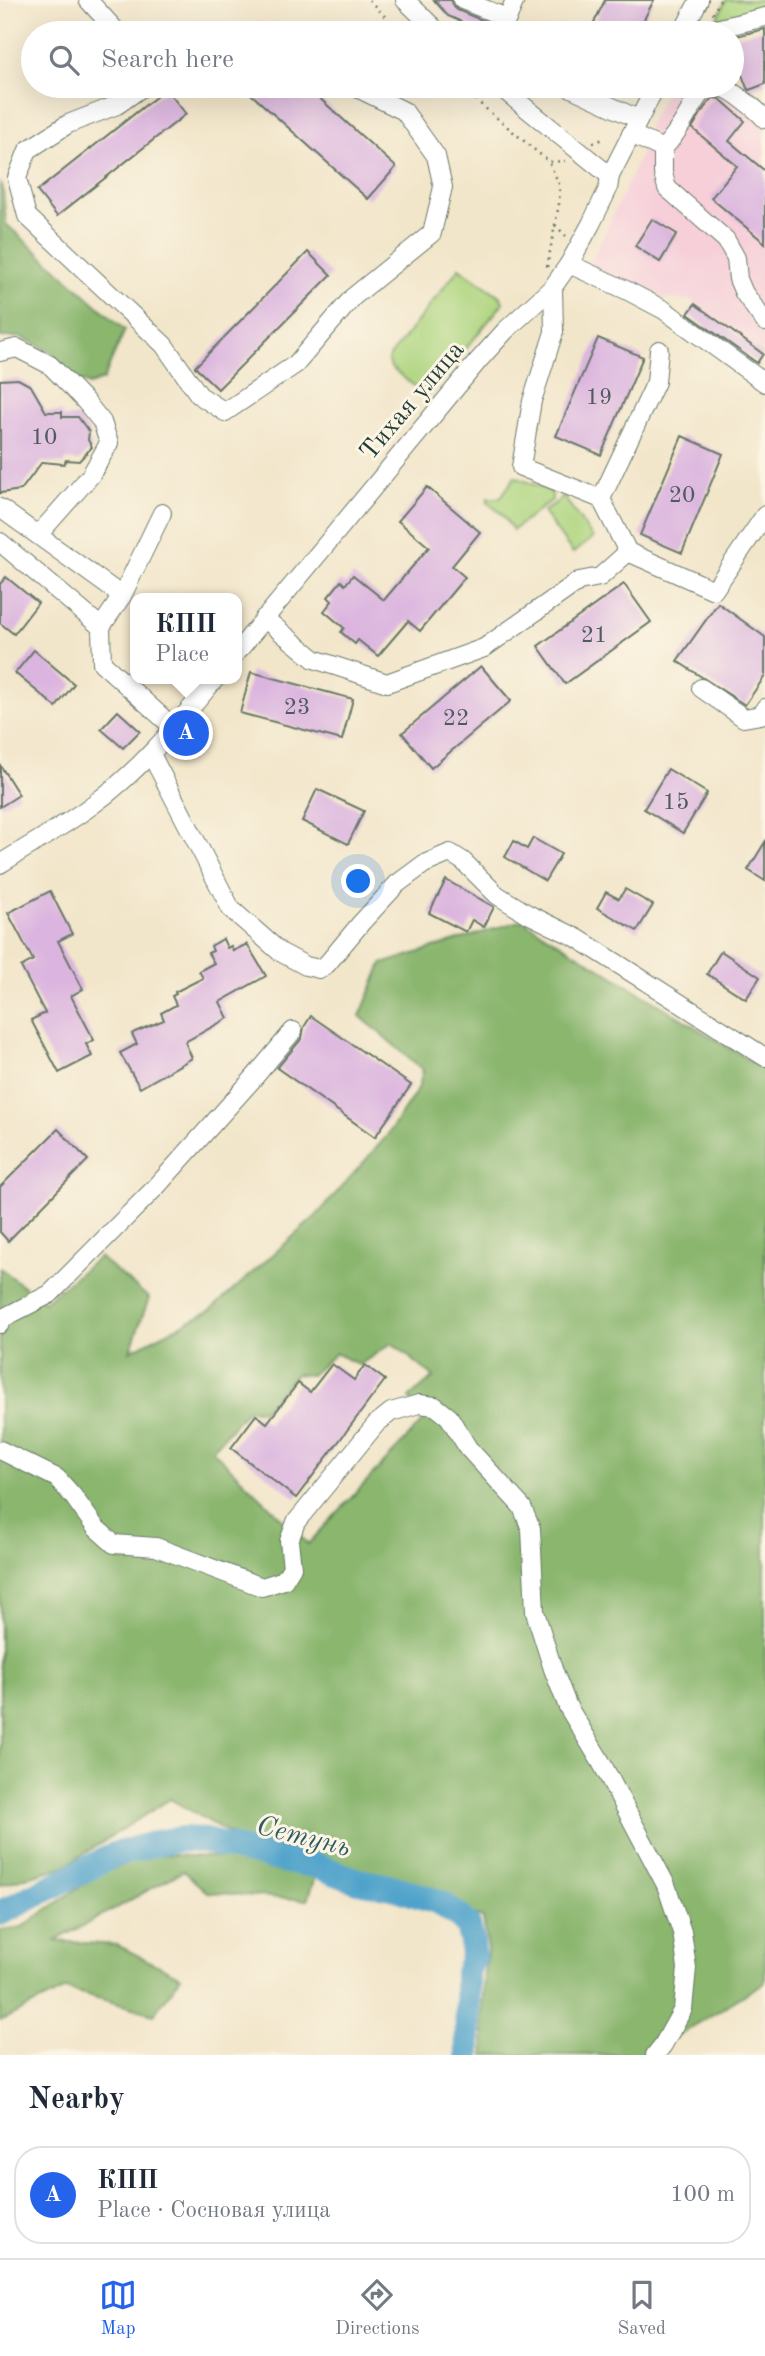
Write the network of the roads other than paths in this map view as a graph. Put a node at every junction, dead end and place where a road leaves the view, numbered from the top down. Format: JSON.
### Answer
{"nodes":[{"id":1,"x":88,"y":0,"type":"edge"},
{"id":2,"x":405,"y":0,"type":"edge"},
{"id":3,"x":462,"y":0,"type":"edge"},
{"id":4,"x":515,"y":0,"type":"edge"},
{"id":5,"x":699,"y":0,"type":"edge"},
{"id":6,"x":765,"y":18,"type":"edge"},
{"id":7,"x":107,"y":21,"type":"edge"},
{"id":8,"x":427,"y":21,"type":"edge"},
{"id":9,"x":496,"y":21,"type":"edge"},
{"id":10,"x":506,"y":21,"type":"edge"},
{"id":11,"x":688,"y":21,"type":"edge"},
{"id":12,"x":744,"y":23,"type":"edge"},
{"id":13,"x":127,"y":98,"type":"edge"},
{"id":14,"x":377,"y":98,"type":"edge"},
{"id":15,"x":514,"y":98,"type":"edge"},
{"id":16,"x":587,"y":98,"type":"edge"},
{"id":17,"x":650,"y":98,"type":"edge"},
{"id":18,"x":696,"y":98,"type":"edge"},
{"id":19,"x":740,"y":98,"type":"edge"},
{"id":20,"x":765,"y":119,"type":"edge"},
{"id":21,"x":635,"y":127,"type":"junction"},
{"id":22,"x":663,"y":149,"type":"junction"},
{"id":23,"x":610,"y":176,"type":"junction"},
{"id":24,"x":569,"y":264,"type":"junction"},
{"id":25,"x":549,"y":291,"type":"junction"},
{"id":26,"x":765,"y":322,"type":"edge"},
{"id":27,"x":659,"y":350,"type":"dead end"},
{"id":28,"x":0,"y":352,"type":"edge"},
{"id":29,"x":765,"y":383,"type":"edge"},
{"id":30,"x":601,"y":499,"type":"junction"},
{"id":31,"x":0,"y":508,"type":"edge"},
{"id":32,"x":162,"y":513,"type":"dead end"},
{"id":33,"x":765,"y":515,"type":"edge"},
{"id":34,"x":38,"y":535,"type":"junction"},
{"id":35,"x":0,"y":542,"type":"edge"},
{"id":36,"x":628,"y":552,"type":"junction"},
{"id":37,"x":122,"y":596,"type":"junction"},
{"id":38,"x":264,"y":618,"type":"junction"},
{"id":39,"x":101,"y":627,"type":"junction"},
{"id":40,"x":242,"y":646,"type":"edge"},
{"id":41,"x":211,"y":684,"type":"edge"},
{"id":42,"x":701,"y":688,"type":"dead end"},
{"id":43,"x":765,"y":708,"type":"edge"},
{"id":44,"x":179,"y":724,"type":"junction"},
{"id":45,"x":151,"y":754,"type":"junction"},
{"id":46,"x":0,"y":864,"type":"edge"},
{"id":47,"x":293,"y":1031,"type":"dead end"},
{"id":48,"x":765,"y":1057,"type":"edge"},
{"id":49,"x":0,"y":1324,"type":"edge"},
{"id":50,"x":0,"y":1450,"type":"edge"},
{"id":51,"x":655,"y":2055,"type":"edge"}],
"edges":[{"from":1,"to":7,"type":"street"},
{"from":2,"to":8,"type":"street"},
{"from":3,"to":9,"type":"street"},
{"from":4,"to":10,"type":"street"},
{"from":5,"to":11,"type":"street"},
{"from":6,"to":12,"type":"street"},
{"from":13,"to":14,"type":"street"},
{"from":15,"to":23,"type":"street"},
{"from":16,"to":21,"type":"street"},
{"from":17,"to":21,"type":"street","name":"Тихая улица"},
{"from":18,"to":22,"type":"street"},
{"from":19,"to":20,"type":"street"},
{"from":21,"to":22,"type":"street"},
{"from":21,"to":23,"type":"street","name":"Тихая улица"},
{"from":22,"to":26,"type":"street"},
{"from":23,"to":24,"type":"street","name":"Тихая улица"},
{"from":24,"to":25,"type":"street","name":"Тихая улица"},
{"from":24,"to":29,"type":"street"},
{"from":25,"to":30,"type":"street"},
{"from":25,"to":38,"type":"street","name":"Тихая улица"},
{"from":27,"to":30,"type":"street"},
{"from":28,"to":34,"type":"street"},
{"from":30,"to":36,"type":"street"},
{"from":31,"to":34,"type":"street"},
{"from":32,"to":37,"type":"street"},
{"from":33,"to":36,"type":"street"},
{"from":34,"to":37,"type":"street"},
{"from":35,"to":39,"type":"street"},
{"from":36,"to":38,"type":"street"},
{"from":37,"to":39,"type":"street"},
{"from":38,"to":40,"type":"street","name":"Тихая улица"},
{"from":39,"to":44,"type":"street"},
{"from":41,"to":44,"type":"street"},
{"from":42,"to":43,"type":"street"},
{"from":44,"to":45,"type":"street"},
{"from":45,"to":46,"type":"street"},
{"from":45,"to":48,"type":"street"},
{"from":47,"to":49,"type":"street"},
{"from":50,"to":51,"type":"street"}]}
